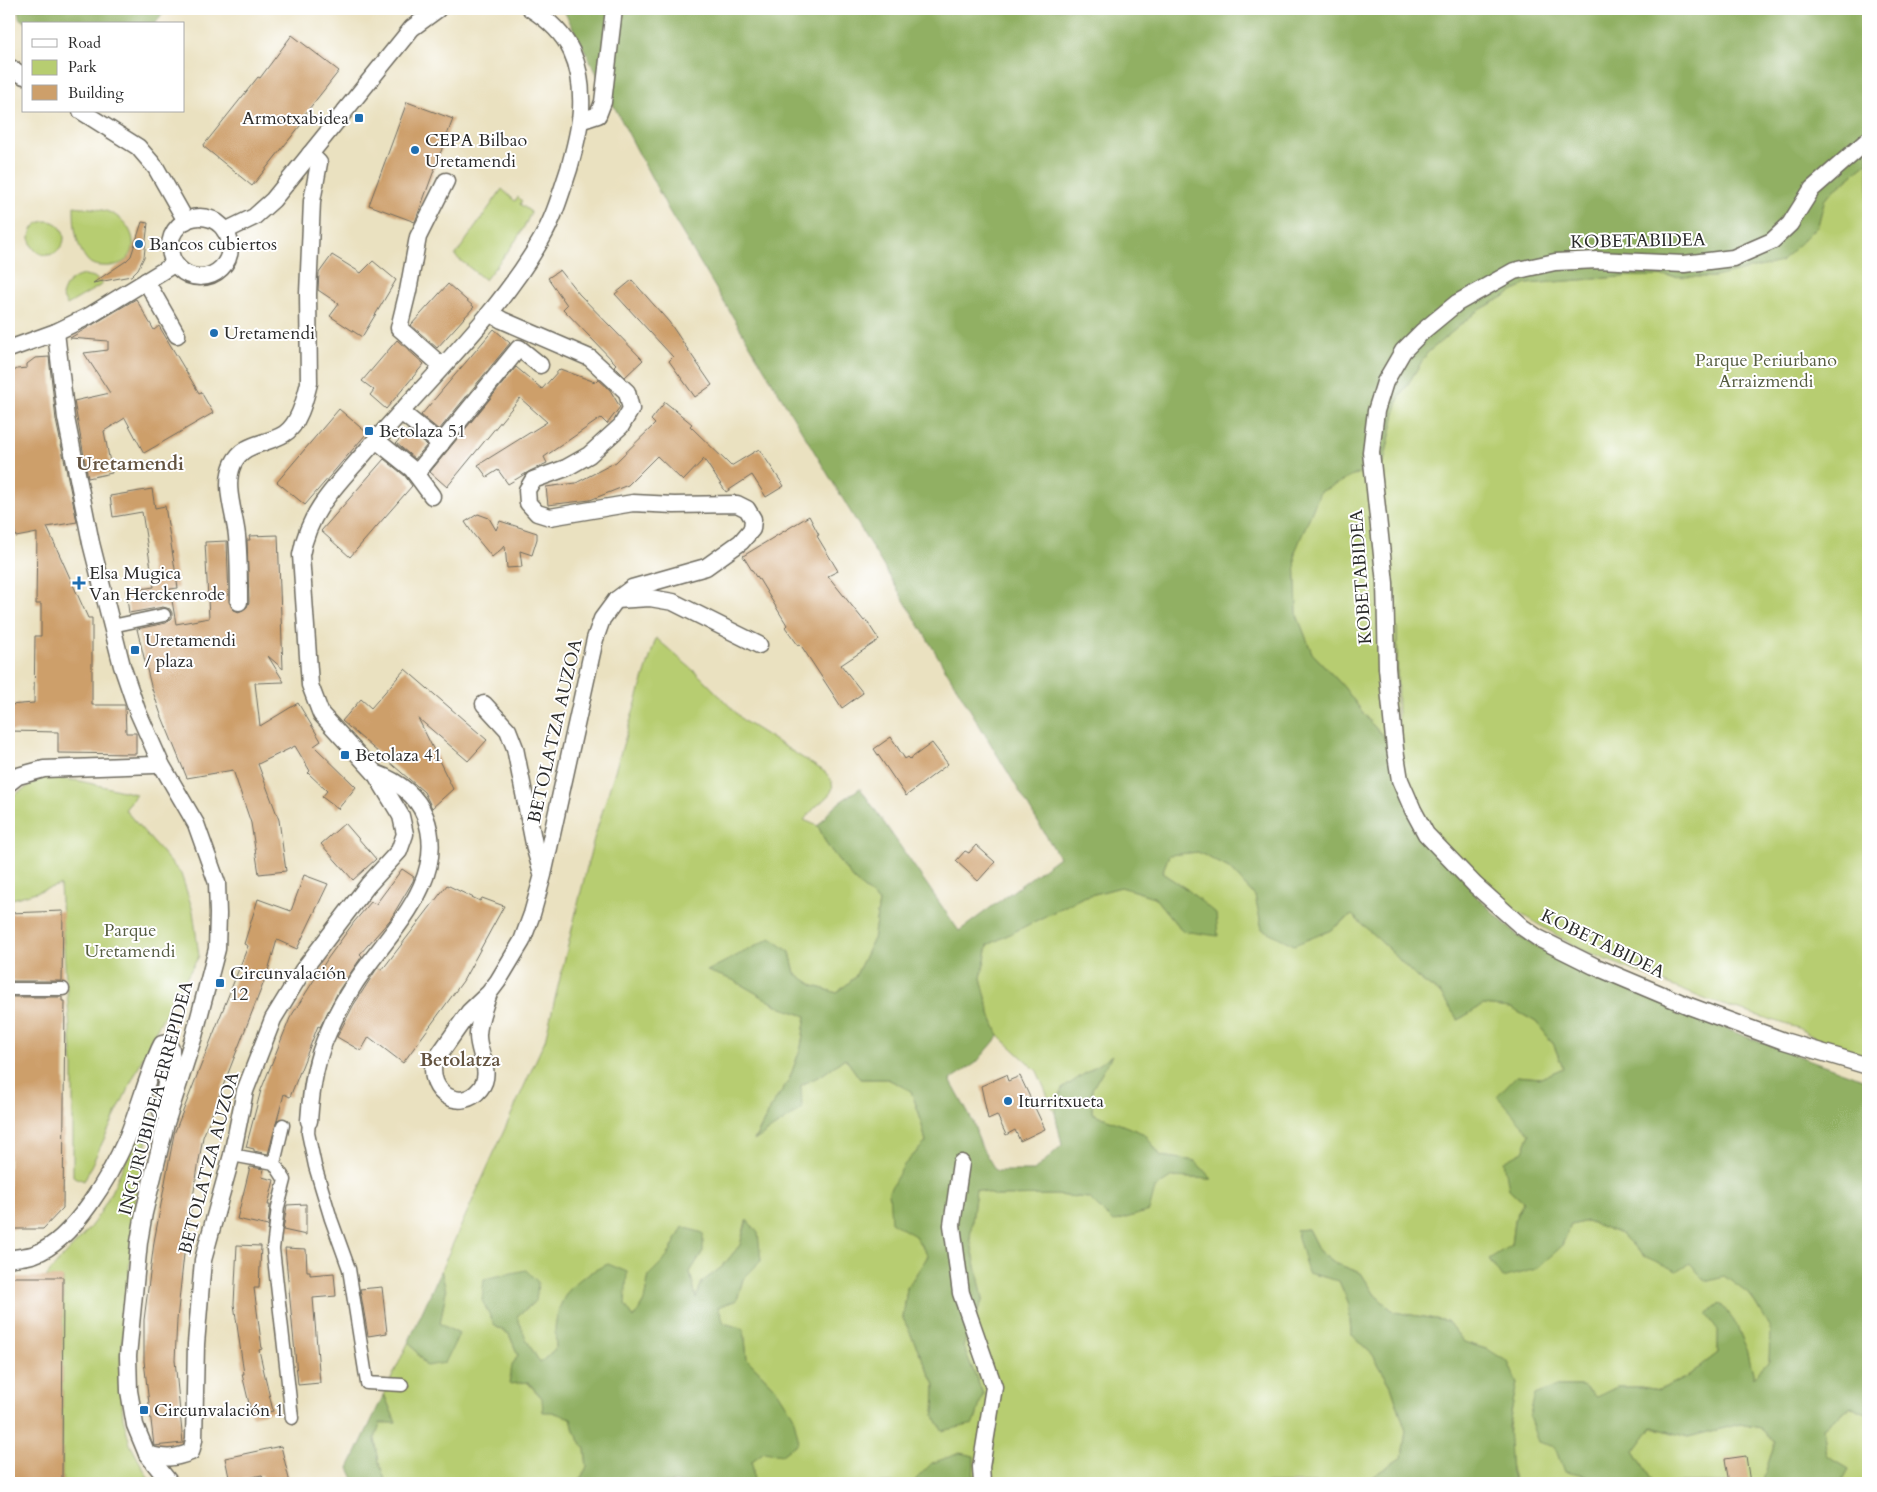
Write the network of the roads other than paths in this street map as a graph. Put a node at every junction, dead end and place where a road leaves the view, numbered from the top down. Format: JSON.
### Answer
{"nodes":[{"id":1,"x":438,"y":9,"type":"edge"},
{"id":2,"x":531,"y":9,"type":"edge"},
{"id":3,"x":614,"y":9,"type":"edge"},
{"id":4,"x":9,"y":66,"type":"edge"},
{"id":5,"x":22,"y":75,"type":"edge"},
{"id":6,"x":83,"y":112,"type":"edge"},
{"id":7,"x":580,"y":121,"type":"junction"},
{"id":8,"x":1868,"y":140,"type":"edge"},
{"id":9,"x":310,"y":154,"type":"junction"},
{"id":10,"x":446,"y":181,"type":"dead end"},
{"id":11,"x":186,"y":221,"type":"junction"},
{"id":12,"x":225,"y":232,"type":"junction"},
{"id":13,"x":174,"y":264,"type":"junction"},
{"id":14,"x":146,"y":281,"type":"junction"},
{"id":15,"x":490,"y":313,"type":"junction"},
{"id":16,"x":56,"y":332,"type":"junction"},
{"id":17,"x":177,"y":335,"type":"dead end"},
{"id":18,"x":9,"y":349,"type":"edge"},
{"id":19,"x":540,"y":365,"type":"dead end"},
{"id":20,"x":442,"y":366,"type":"junction"},
{"id":21,"x":401,"y":412,"type":"junction"},
{"id":22,"x":376,"y":440,"type":"junction"},
{"id":23,"x":441,"y":444,"type":"junction"},
{"id":24,"x":416,"y":474,"type":"junction"},
{"id":25,"x":432,"y":496,"type":"dead end"},
{"id":26,"x":616,"y":600,"type":"junction"},
{"id":27,"x":239,"y":602,"type":"dead end"},
{"id":28,"x":164,"y":615,"type":"dead end"},
{"id":29,"x":112,"y":626,"type":"junction"},
{"id":30,"x":758,"y":645,"type":"dead end"},
{"id":31,"x":484,"y":704,"type":"dead end"},
{"id":32,"x":161,"y":764,"type":"junction"},
{"id":33,"x":375,"y":773,"type":"junction"},
{"id":34,"x":9,"y":784,"type":"edge"},
{"id":35,"x":543,"y":875,"type":"junction"},
{"id":36,"x":9,"y":989,"type":"edge"},
{"id":37,"x":63,"y":989,"type":"dead end"},
{"id":38,"x":489,"y":993,"type":"junction"},
{"id":39,"x":1868,"y":1066,"type":"edge"},
{"id":40,"x":309,"y":1121,"type":"joint"},
{"id":41,"x":283,"y":1125,"type":"dead end"},
{"id":42,"x":232,"y":1155,"type":"junction"},
{"id":43,"x":961,"y":1163,"type":"dead end"},
{"id":44,"x":274,"y":1164,"type":"junction"},
{"id":45,"x":153,"y":1182,"type":"junction"},
{"id":46,"x":9,"y":1259,"type":"edge"},
{"id":47,"x":402,"y":1385,"type":"dead end"},
{"id":48,"x":292,"y":1418,"type":"dead end"},
{"id":49,"x":147,"y":1454,"type":"junction"},
{"id":50,"x":170,"y":1483,"type":"edge"},
{"id":51,"x":982,"y":1483,"type":"edge"}],
"edges":[{"from":1,"to":9,"type":"street"},
{"from":2,"to":7,"type":"street"},
{"from":3,"to":7,"type":"street"},
{"from":4,"to":5,"type":"street"},
{"from":6,"to":11,"type":"street"},
{"from":7,"to":15,"type":"street"},
{"from":8,"to":39,"type":"street","name":"KOBETABIDEA"},
{"from":9,"to":12,"type":"street"},
{"from":9,"to":27,"type":"street"},
{"from":10,"to":20,"type":"street"},
{"from":11,"to":12,"type":"street"},
{"from":11,"to":13,"type":"street"},
{"from":12,"to":13,"type":"street"},
{"from":13,"to":14,"type":"street"},
{"from":14,"to":16,"type":"street"},
{"from":14,"to":17,"type":"street"},
{"from":15,"to":20,"type":"street","name":"BETOLATZA AUZOA"},
{"from":15,"to":26,"type":"street","name":"BETOLATZA AUZOA"},
{"from":16,"to":18,"type":"street"},
{"from":16,"to":29,"type":"street","name":"INGURUBIDEA ERREPIDEA"},
{"from":19,"to":23,"type":"street"},
{"from":20,"to":21,"type":"street","name":"BETOLATZA AUZOA"},
{"from":21,"to":22,"type":"street","name":"BETOLATZA AUZOA"},
{"from":21,"to":23,"type":"street"},
{"from":22,"to":24,"type":"street"},
{"from":22,"to":33,"type":"street","name":"BETOLATZA AUZOA"},
{"from":23,"to":24,"type":"street"},
{"from":24,"to":25,"type":"street"},
{"from":26,"to":30,"type":"street"},
{"from":26,"to":35,"type":"street","name":"BETOLATZA AUZOA"},
{"from":28,"to":29,"type":"street"},
{"from":29,"to":32,"type":"street","name":"INGURUBIDEA ERREPIDEA"},
{"from":31,"to":35,"type":"street","name":"BETOLATZA AUZOA"},
{"from":32,"to":34,"type":"street"},
{"from":32,"to":45,"type":"street","name":"INGURUBIDEA ERREPIDEA"},
{"from":33,"to":40,"type":"street","name":"BETOLATZA AUZOA"},
{"from":33,"to":42,"type":"street","name":"BETOLATZA AUZOA"},
{"from":35,"to":38,"type":"street","name":"BETOLATZA AUZOA"},
{"from":36,"to":37,"type":"street"},
{"from":38,"to":38,"type":"street"},
{"from":40,"to":47,"type":"street"},
{"from":41,"to":44,"type":"street"},
{"from":42,"to":44,"type":"street"},
{"from":42,"to":49,"type":"street","name":"BETOLATZA AUZOA"},
{"from":43,"to":51,"type":"street"},
{"from":44,"to":48,"type":"street"},
{"from":45,"to":46,"type":"street"},
{"from":45,"to":49,"type":"street","name":"INGURUBIDEA ERREPIDEA"},
{"from":49,"to":50,"type":"street","name":"INGURUBIDEA ERREPIDEA"}]}
